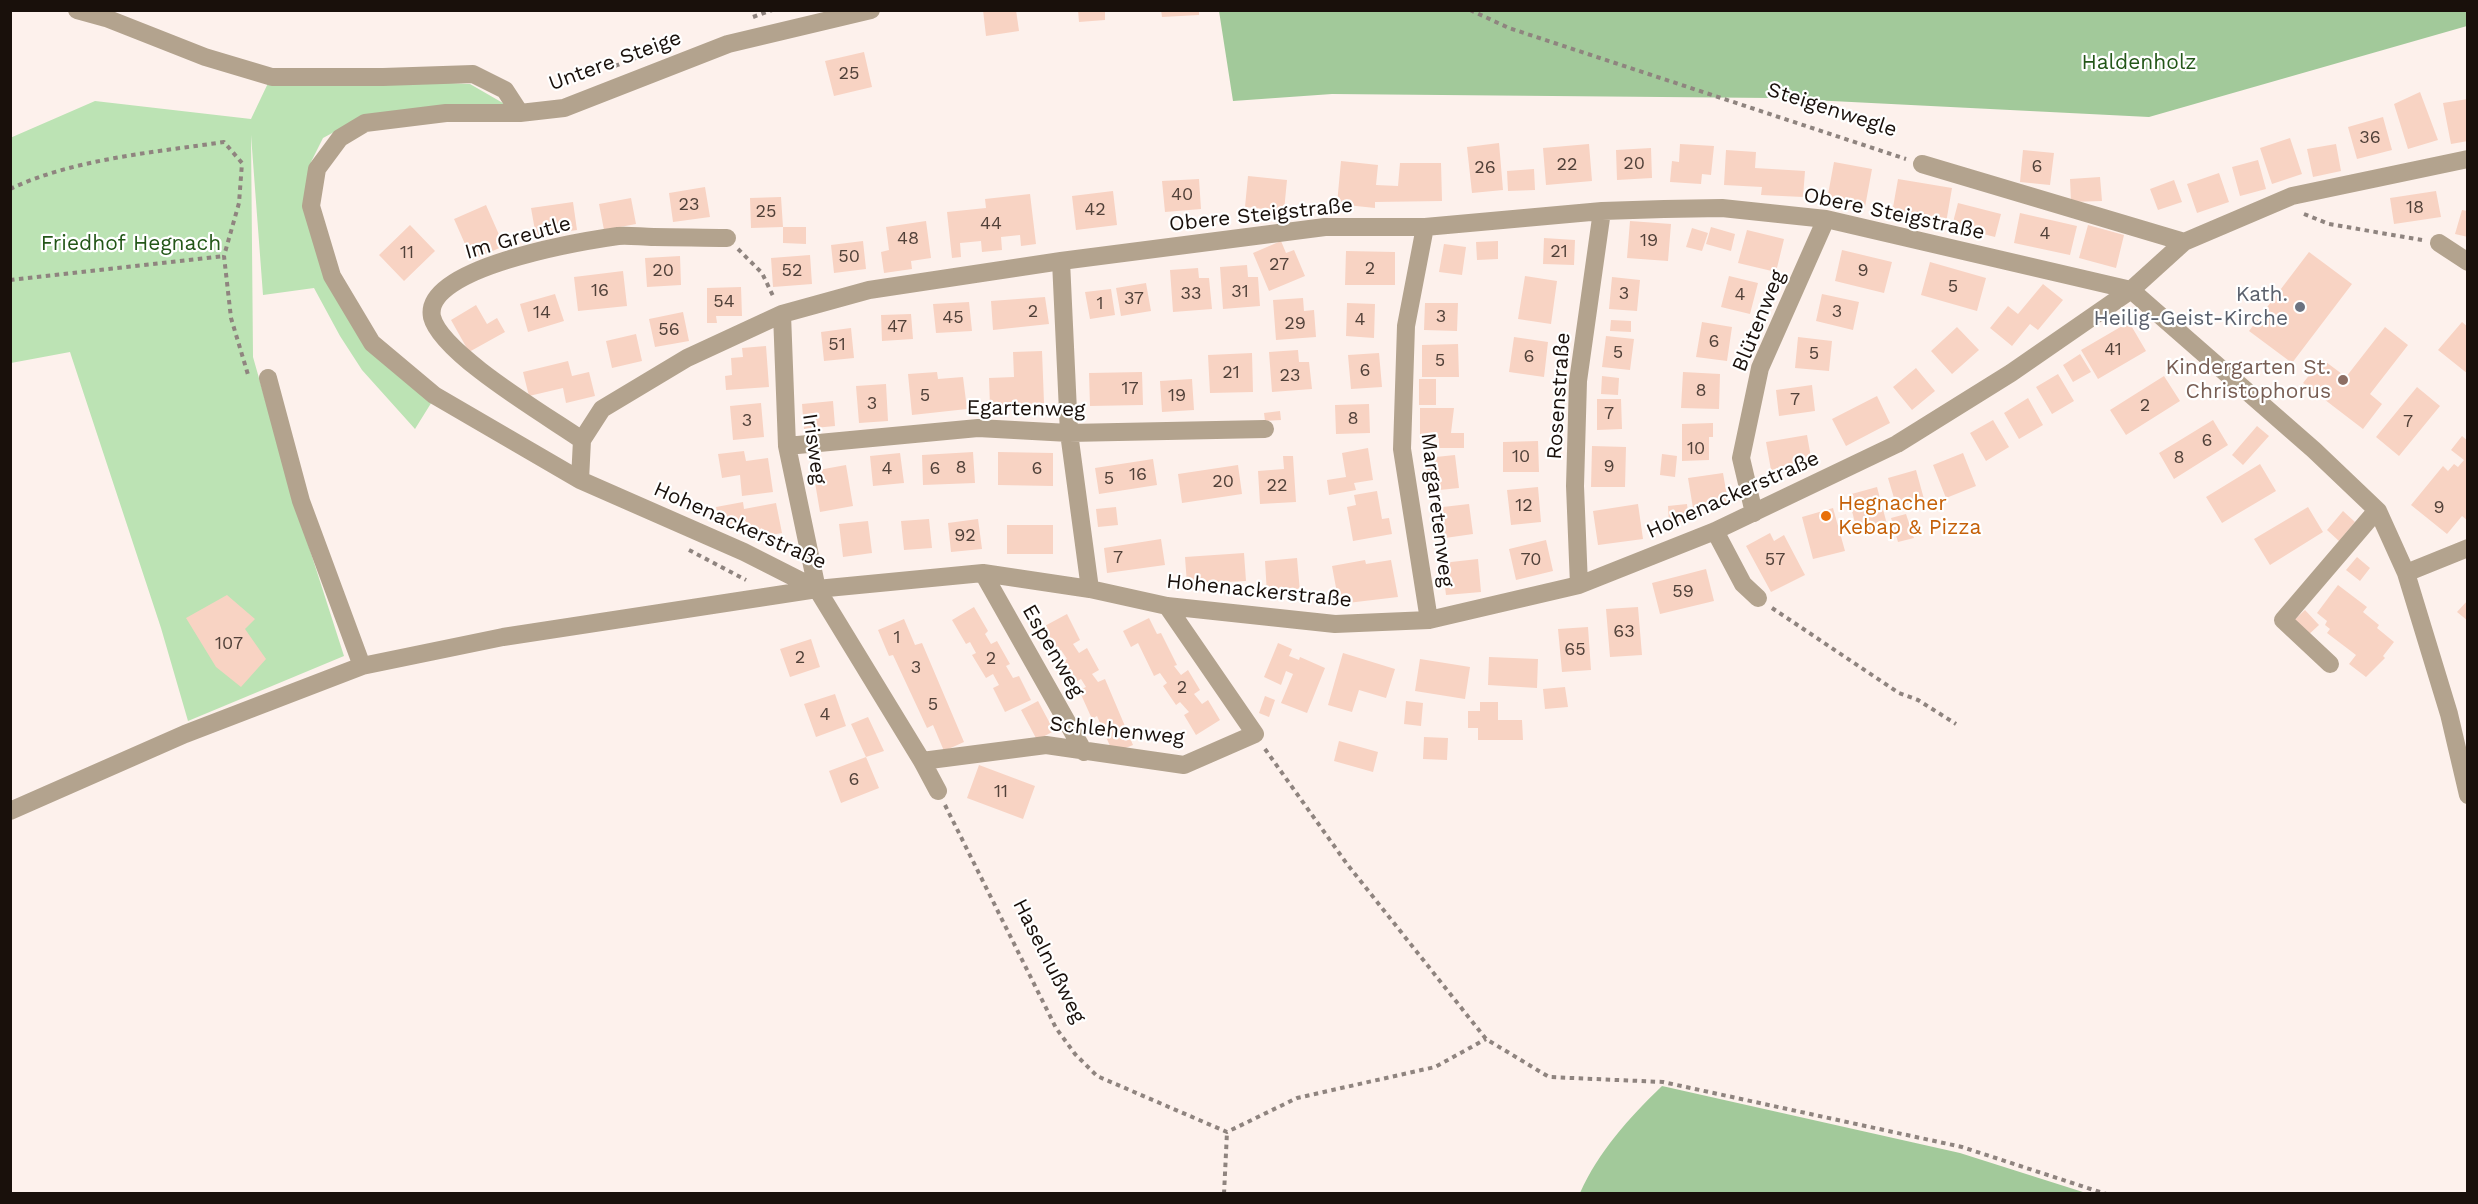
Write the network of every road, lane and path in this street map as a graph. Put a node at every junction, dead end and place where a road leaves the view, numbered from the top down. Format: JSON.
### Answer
{"nodes":[{"id":1,"x":77,"y":10,"type":"edge"},
{"id":2,"x":871,"y":10,"type":"edge"},
{"id":3,"x":1470,"y":10,"type":"edge"},
{"id":4,"x":520,"y":113,"type":"junction"},
{"id":5,"x":2468,"y":159,"type":"edge"},
{"id":6,"x":1922,"y":164,"type":"joint"},
{"id":7,"x":317,"y":169,"type":"joint"},
{"id":8,"x":10,"y":189,"type":"edge"},
{"id":9,"x":2275,"y":202,"type":"junction"},
{"id":10,"x":1602,"y":211,"type":"junction"},
{"id":11,"x":1826,"y":219,"type":"junction"},
{"id":12,"x":1425,"y":227,"type":"junction"},
{"id":13,"x":727,"y":238,"type":"joint"},
{"id":14,"x":2184,"y":242,"type":"junction"},
{"id":15,"x":2439,"y":243,"type":"joint"},
{"id":16,"x":224,"y":256,"type":"junction"},
{"id":17,"x":1061,"y":261,"type":"junction"},
{"id":18,"x":2468,"y":261,"type":"edge"},
{"id":19,"x":10,"y":280,"type":"edge"},
{"id":20,"x":2131,"y":290,"type":"junction"},
{"id":21,"x":782,"y":314,"type":"junction"},
{"id":22,"x":268,"y":378,"type":"joint"},
{"id":23,"x":1265,"y":429,"type":"dead end"},
{"id":24,"x":1069,"y":433,"type":"junction"},
{"id":25,"x":582,"y":440,"type":"junction"},
{"id":26,"x":787,"y":446,"type":"junction"},
{"id":27,"x":580,"y":480,"type":"junction"},
{"id":28,"x":2376,"y":510,"type":"junction"},
{"id":29,"x":1754,"y":513,"type":"junction"},
{"id":30,"x":1715,"y":531,"type":"junction"},
{"id":31,"x":2468,"y":548,"type":"edge"},
{"id":32,"x":983,"y":573,"type":"junction"},
{"id":33,"x":2406,"y":573,"type":"junction"},
{"id":34,"x":1579,"y":585,"type":"junction"},
{"id":35,"x":818,"y":589,"type":"junction"},
{"id":36,"x":1090,"y":589,"type":"junction"},
{"id":37,"x":1758,"y":598,"type":"joint"},
{"id":38,"x":1167,"y":606,"type":"junction"},
{"id":39,"x":1429,"y":620,"type":"junction"},
{"id":40,"x":2330,"y":664,"type":"dead end"},
{"id":41,"x":362,"y":666,"type":"junction"},
{"id":42,"x":1956,"y":724,"type":"dead end"},
{"id":43,"x":1255,"y":734,"type":"junction"},
{"id":44,"x":1084,"y":752,"type":"junction"},
{"id":45,"x":922,"y":761,"type":"junction"},
{"id":46,"x":938,"y":791,"type":"joint"},
{"id":47,"x":2468,"y":795,"type":"edge"},
{"id":48,"x":10,"y":811,"type":"edge"},
{"id":49,"x":1486,"y":1039,"type":"junction"},
{"id":50,"x":1227,"y":1132,"type":"junction"},
{"id":51,"x":1224,"y":1194,"type":"edge"},
{"id":52,"x":2106,"y":1194,"type":"edge"}],
"edges":[{"from":1,"to":4,"type":"street"},
{"from":2,"to":4,"type":"street","name":"Untere Steige"},
{"from":3,"to":6,"type":"path","name":"Steigenwegle"},
{"from":4,"to":7,"type":"street","name":"Untere Steige"},
{"from":5,"to":9,"type":"street","name":"Hohenackerstraße"},
{"from":6,"to":14,"type":"street"},
{"from":7,"to":27,"type":"street","name":"Hohenackerstraße"},
{"from":8,"to":16,"type":"path"},
{"from":9,"to":14,"type":"street","name":"Hohenackerstraße"},
{"from":9,"to":15,"type":"path"},
{"from":10,"to":11,"type":"street","name":"Obere Steigstraße"},
{"from":10,"to":12,"type":"street","name":"Obere Steigstraße"},
{"from":10,"to":34,"type":"street","name":"Rosenstraße"},
{"from":11,"to":20,"type":"street","name":"Obere Steigstraße"},
{"from":11,"to":29,"type":"street","name":"Blütenweg"},
{"from":12,"to":17,"type":"street","name":"Obere Steigstraße"},
{"from":12,"to":39,"type":"street","name":"Margaretenweg"},
{"from":13,"to":21,"type":"path"},
{"from":13,"to":25,"type":"street","name":"Im Greutle"},
{"from":14,"to":20,"type":"street","name":"Hohenackerstraße"},
{"from":15,"to":18,"type":"street"},
{"from":16,"to":19,"type":"path"},
{"from":16,"to":22,"type":"path"},
{"from":17,"to":21,"type":"street","name":"Obere Steigstraße"},
{"from":17,"to":24,"type":"street"},
{"from":20,"to":28,"type":"street"},
{"from":20,"to":29,"type":"street","name":"Hohenackerstraße"},
{"from":21,"to":25,"type":"street","name":"Obere Steigstraße"},
{"from":21,"to":26,"type":"street","name":"Irisweg"},
{"from":22,"to":41,"type":"street"},
{"from":23,"to":24,"type":"street","name":"Egartenweg"},
{"from":24,"to":26,"type":"street","name":"Egartenweg"},
{"from":24,"to":36,"type":"street"},
{"from":25,"to":27,"type":"street","name":"Obere Steigstraße"},
{"from":26,"to":35,"type":"street","name":"Irisweg"},
{"from":27,"to":35,"type":"street","name":"Hohenackerstraße"},
{"from":28,"to":33,"type":"street"},
{"from":28,"to":40,"type":"street"},
{"from":29,"to":30,"type":"street","name":"Hohenackerstraße"},
{"from":30,"to":34,"type":"street","name":"Hohenackerstraße"},
{"from":30,"to":37,"type":"street"},
{"from":31,"to":33,"type":"street"},
{"from":32,"to":35,"type":"street","name":"Hohenackerstraße"},
{"from":32,"to":36,"type":"street","name":"Hohenackerstraße"},
{"from":32,"to":44,"type":"street","name":"Espenweg"},
{"from":33,"to":47,"type":"street"},
{"from":34,"to":39,"type":"street","name":"Hohenackerstraße"},
{"from":35,"to":41,"type":"street"},
{"from":35,"to":45,"type":"street"},
{"from":36,"to":38,"type":"street","name":"Hohenackerstraße"},
{"from":37,"to":42,"type":"path"},
{"from":38,"to":39,"type":"street","name":"Hohenackerstraße"},
{"from":38,"to":43,"type":"street"},
{"from":41,"to":48,"type":"street"},
{"from":43,"to":44,"type":"street","name":"Schlehenweg"},
{"from":43,"to":49,"type":"path"},
{"from":44,"to":45,"type":"street","name":"Schlehenweg"},
{"from":45,"to":46,"type":"street"},
{"from":46,"to":50,"type":"path","name":"Haselnußweg"},
{"from":49,"to":50,"type":"path"},
{"from":49,"to":52,"type":"path"},
{"from":50,"to":51,"type":"path"}]}
